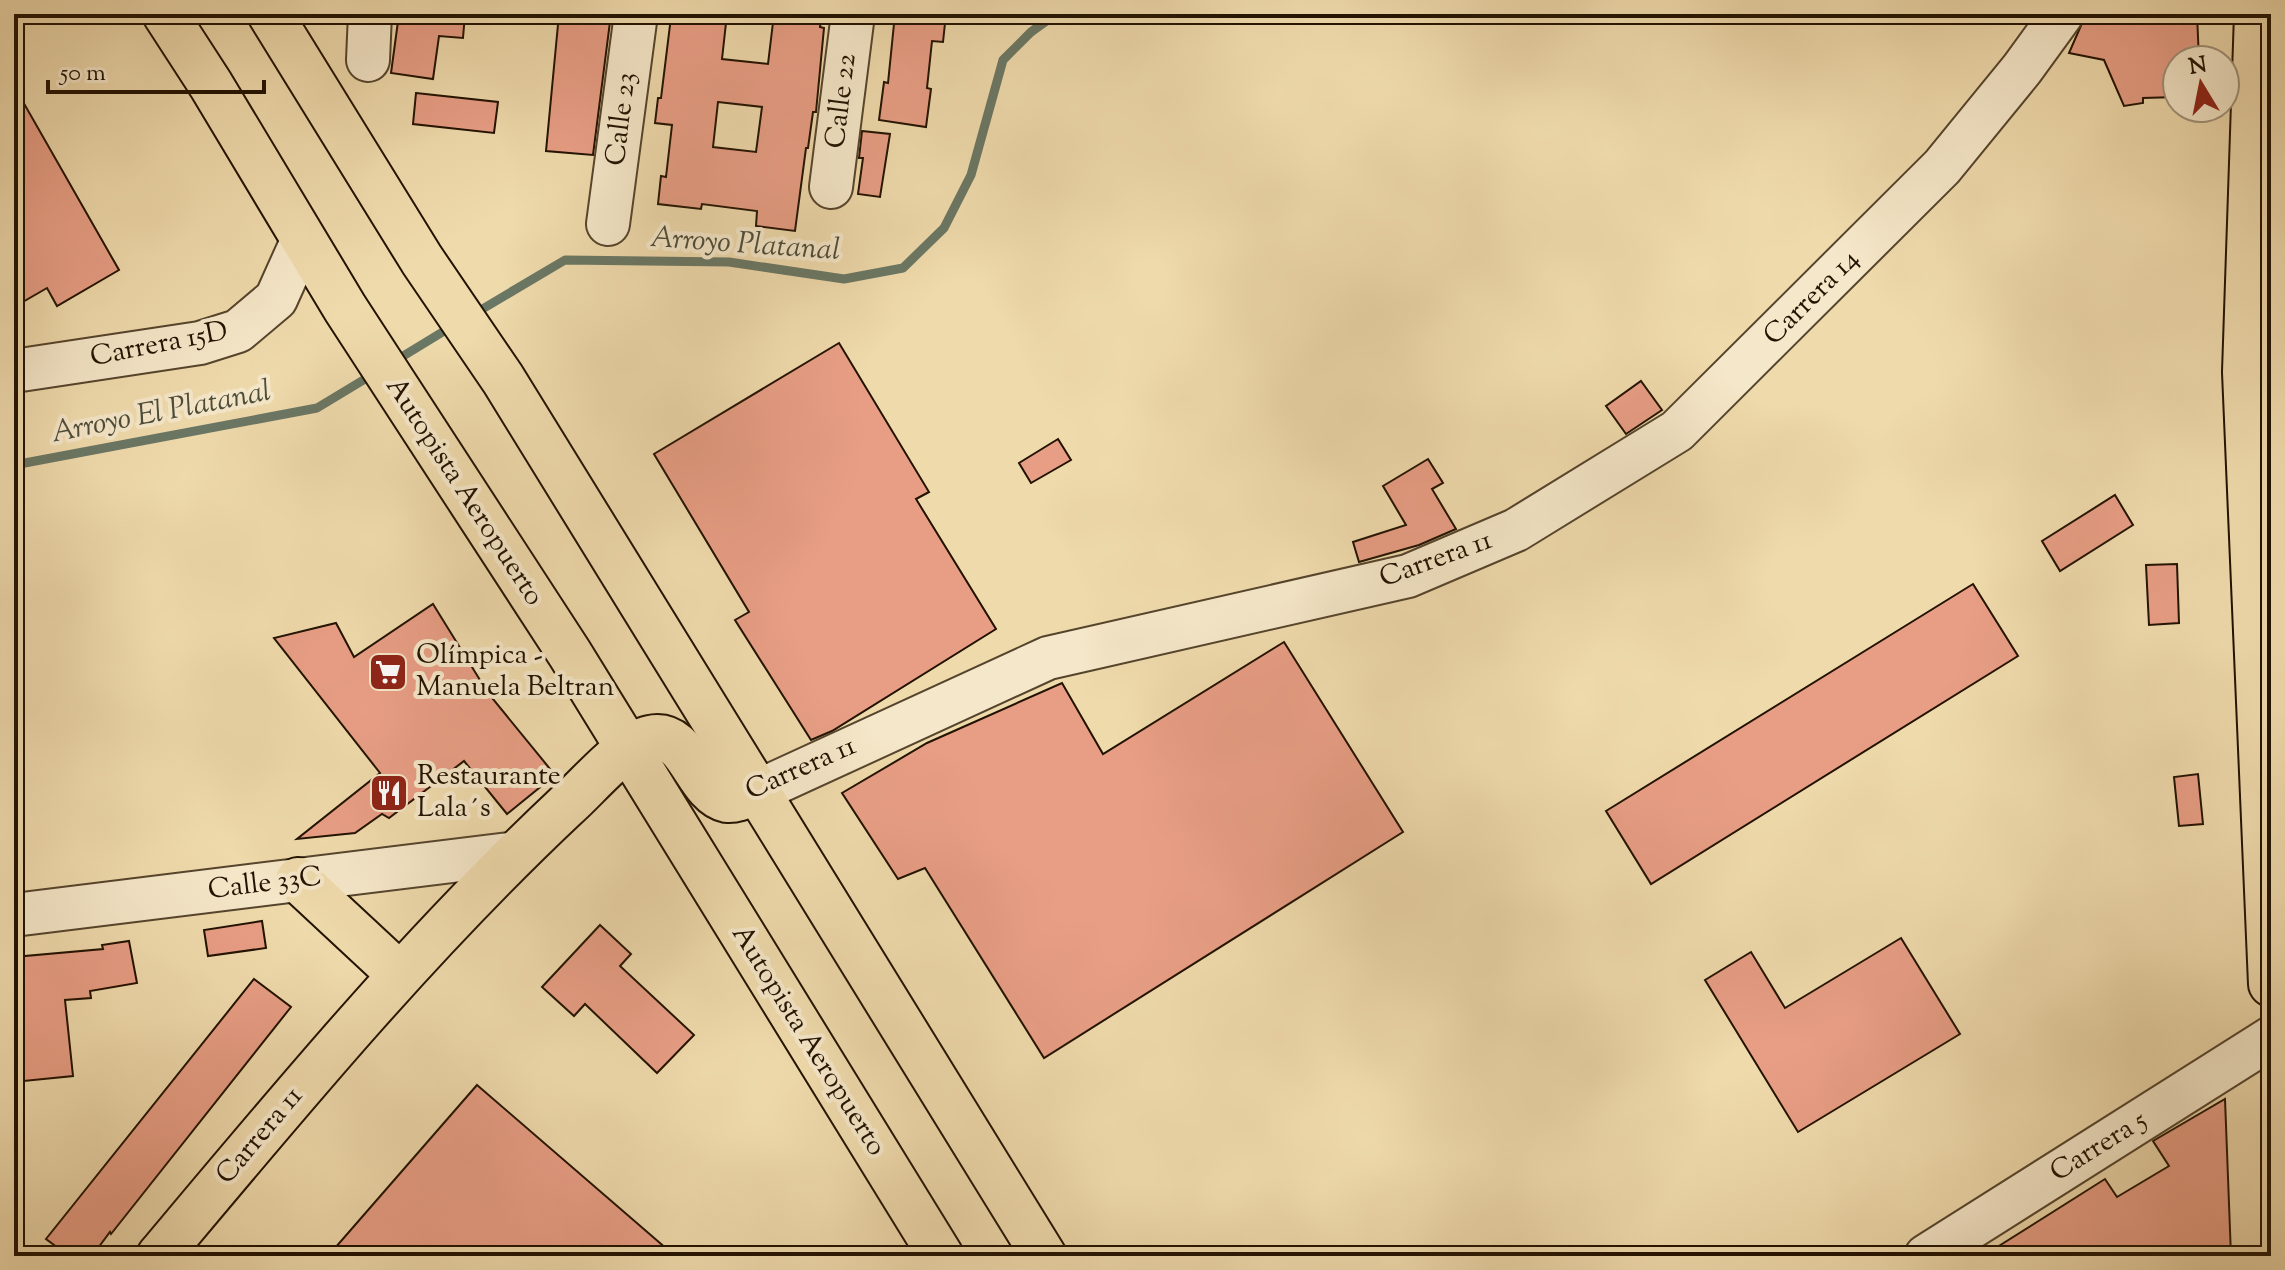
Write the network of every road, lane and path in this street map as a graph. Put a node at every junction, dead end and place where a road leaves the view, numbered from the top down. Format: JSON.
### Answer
{"nodes":[{"id":1,"x":165,"y":14,"type":"edge"},
{"id":2,"x":270,"y":14,"type":"edge"},
{"id":3,"x":370,"y":14,"type":"edge"},
{"id":4,"x":636,"y":14,"type":"edge"},
{"id":5,"x":853,"y":14,"type":"edge"},
{"id":6,"x":2062,"y":14,"type":"edge"},
{"id":7,"x":2257,"y":14,"type":"edge"},
{"id":8,"x":368,"y":60,"type":"dead end"},
{"id":9,"x":831,"y":187,"type":"dead end"},
{"id":10,"x":608,"y":224,"type":"dead end"},
{"id":11,"x":303,"y":239,"type":"junction"},
{"id":12,"x":14,"y":371,"type":"edge"},
{"id":13,"x":1516,"y":530,"type":"joint"},
{"id":14,"x":627,"y":750,"type":"junction"},
{"id":15,"x":756,"y":792,"type":"junction"},
{"id":16,"x":517,"y":853,"type":"junction"},
{"id":17,"x":298,"y":880,"type":"junction"},
{"id":18,"x":14,"y":915,"type":"edge"},
{"id":19,"x":399,"y":974,"type":"junction"},
{"id":20,"x":2271,"y":984,"type":"edge"},
{"id":21,"x":2271,"y":1038,"type":"edge"},
{"id":22,"x":159,"y":1256,"type":"edge"},
{"id":23,"x":941,"y":1256,"type":"edge"},
{"id":24,"x":1044,"y":1256,"type":"edge"},
{"id":25,"x":1926,"y":1256,"type":"edge"}],
"edges":[{"from":1,"to":11,"type":"main road","name":"Autopista Aeropuerto"},
{"from":2,"to":15,"type":"main road"},
{"from":3,"to":8,"type":"street"},
{"from":4,"to":10,"type":"street","name":"Calle 23"},
{"from":5,"to":9,"type":"street","name":"Calle 22"},
{"from":6,"to":13,"type":"street","name":"Carrera 14"},
{"from":7,"to":20,"type":"main road"},
{"from":11,"to":12,"type":"street","name":"Carrera 15D"},
{"from":11,"to":14,"type":"main road","name":"Autopista Aeropuerto"},
{"from":13,"to":15,"type":"street","name":"Carrera 11"},
{"from":14,"to":15,"type":"main road","name":"Carrera 11"},
{"from":14,"to":16,"type":"main road","name":"Carrera 11"},
{"from":14,"to":23,"type":"main road","name":"Autopista Aeropuerto"},
{"from":15,"to":24,"type":"main road"},
{"from":16,"to":17,"type":"street","name":"Calle 33C"},
{"from":16,"to":19,"type":"main road","name":"Carrera 11"},
{"from":17,"to":18,"type":"street","name":"Calle 33C"},
{"from":17,"to":19,"type":"main road"},
{"from":19,"to":22,"type":"main road","name":"Carrera 11"},
{"from":21,"to":25,"type":"street","name":"Carrera 5"}]}
